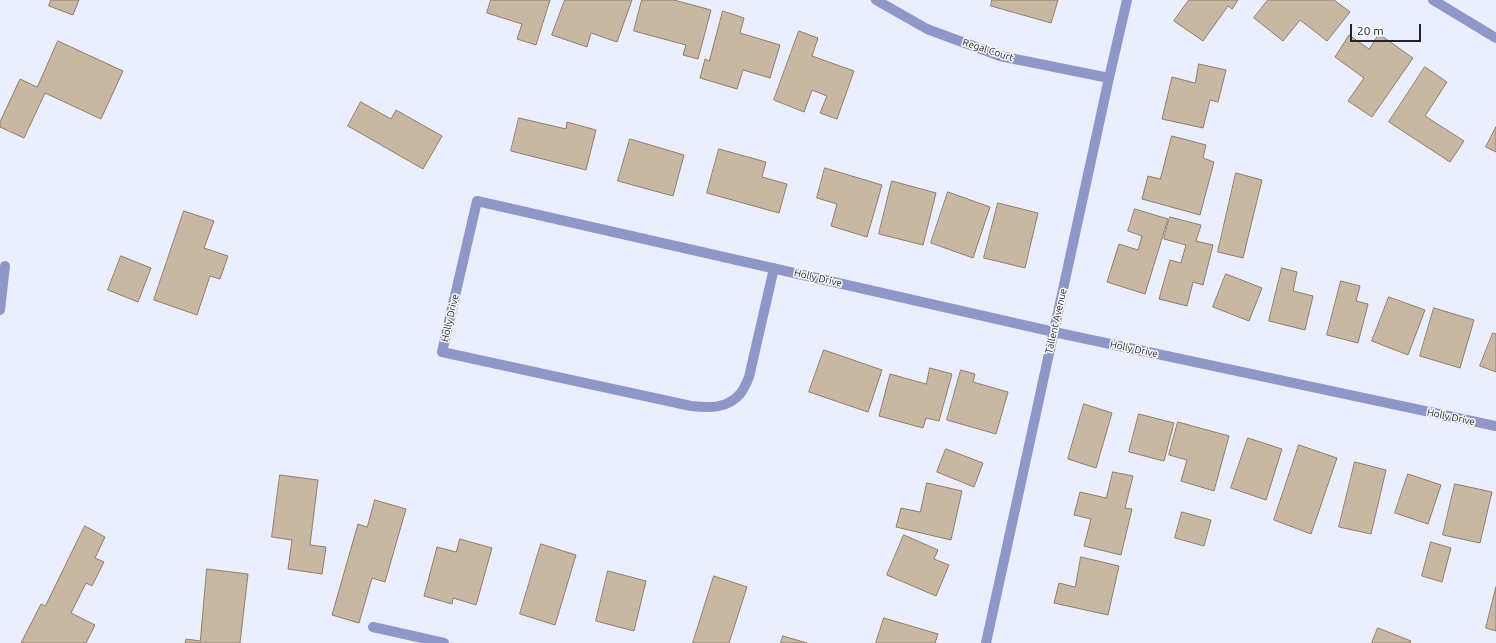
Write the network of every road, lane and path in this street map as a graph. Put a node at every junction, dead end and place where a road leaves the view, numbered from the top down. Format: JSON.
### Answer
{"nodes":[{"id":1,"x":876,"y":0,"type":"edge"},
{"id":2,"x":1127,"y":0,"type":"edge"},
{"id":3,"x":1433,"y":0,"type":"edge"},
{"id":4,"x":1496,"y":38,"type":"edge"},
{"id":5,"x":1109,"y":78,"type":"junction"},
{"id":6,"x":5,"y":266,"type":"dead end"},
{"id":7,"x":774,"y":268,"type":"junction"},
{"id":8,"x":0,"y":310,"type":"edge"},
{"id":9,"x":1054,"y":332,"type":"junction"},
{"id":10,"x":1496,"y":426,"type":"edge"},
{"id":11,"x":374,"y":627,"type":"dead end"},
{"id":12,"x":444,"y":643,"type":"edge"},
{"id":13,"x":986,"y":643,"type":"edge"}],
"edges":[{"from":1,"to":5,"type":"street","name":"Regal Court"},
{"from":2,"to":5,"type":"street","name":"Tallent Avenue"},
{"from":3,"to":4,"type":"street"},
{"from":5,"to":9,"type":"street","name":"Tallent Avenue"},
{"from":6,"to":8,"type":"street"},
{"from":7,"to":7,"type":"street","name":"Holly Drive"},
{"from":7,"to":9,"type":"street","name":"Holly Drive"},
{"from":9,"to":10,"type":"street","name":"Holly Drive"},
{"from":9,"to":13,"type":"street","name":"Tallent Avenue"},
{"from":11,"to":12,"type":"street"}]}
